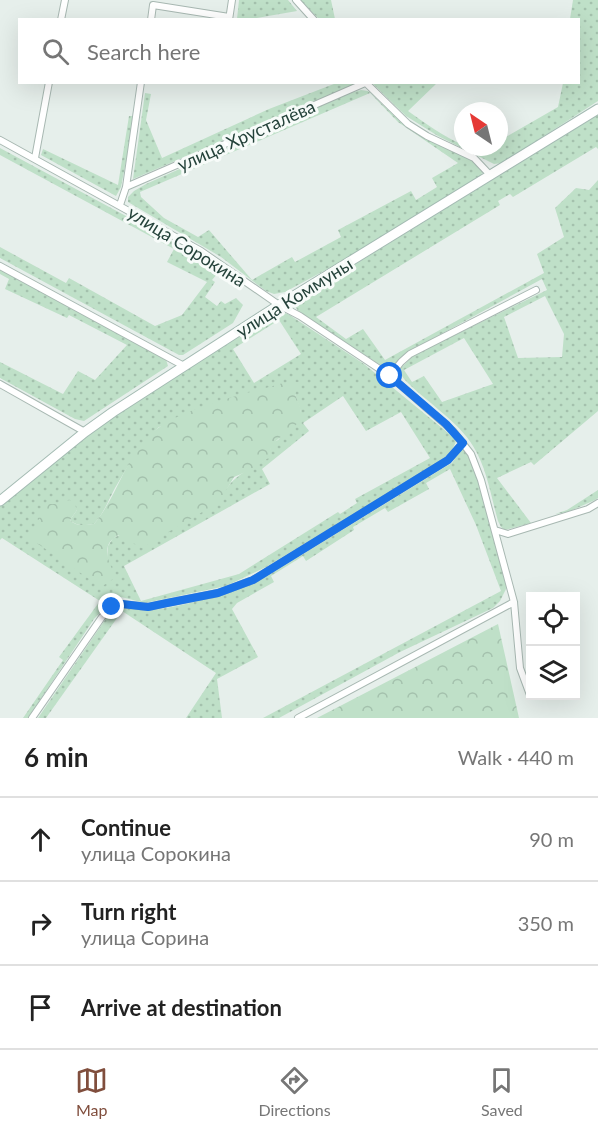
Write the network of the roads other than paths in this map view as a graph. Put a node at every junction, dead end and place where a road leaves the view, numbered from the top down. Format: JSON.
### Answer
{"nodes":[{"id":1,"x":65,"y":0,"type":"edge"},
{"id":2,"x":232,"y":0,"type":"edge"},
{"id":3,"x":296,"y":0,"type":"edge"},
{"id":4,"x":61,"y":18,"type":"edge"},
{"id":5,"x":151,"y":18,"type":"edge"},
{"id":6,"x":229,"y":18,"type":"edge"},
{"id":7,"x":312,"y":18,"type":"edge"},
{"id":8,"x":49,"y":84,"type":"edge"},
{"id":9,"x":141,"y":84,"type":"edge"},
{"id":10,"x":363,"y":84,"type":"edge"},
{"id":11,"x":366,"y":84,"type":"edge"},
{"id":12,"x":598,"y":109,"type":"edge"},
{"id":13,"x":0,"y":140,"type":"edge"},
{"id":14,"x":35,"y":158,"type":"junction"},
{"id":15,"x":491,"y":176,"type":"junction"},
{"id":16,"x":126,"y":187,"type":"junction"},
{"id":17,"x":120,"y":205,"type":"junction"},
{"id":18,"x":0,"y":266,"type":"edge"},
{"id":19,"x":536,"y":290,"type":"dead end"},
{"id":20,"x":279,"y":305,"type":"junction"},
{"id":21,"x":184,"y":366,"type":"junction"},
{"id":22,"x":390,"y":376,"type":"junction"},
{"id":23,"x":0,"y":384,"type":"edge"},
{"id":24,"x":85,"y":432,"type":"junction"},
{"id":25,"x":463,"y":443,"type":"junction"},
{"id":26,"x":0,"y":501,"type":"edge"},
{"id":27,"x":598,"y":503,"type":"edge"},
{"id":28,"x":495,"y":530,"type":"junction"},
{"id":29,"x":514,"y":602,"type":"junction"},
{"id":30,"x":526,"y":684,"type":"edge"},
{"id":31,"x":32,"y":718,"type":"edge"},
{"id":32,"x":298,"y":718,"type":"edge"}],
"edges":[{"from":1,"to":4,"type":"street"},
{"from":2,"to":6,"type":"street"},
{"from":3,"to":7,"type":"street"},
{"from":5,"to":6,"type":"street"},
{"from":8,"to":14,"type":"street"},
{"from":9,"to":16,"type":"street"},
{"from":10,"to":16,"type":"street","name":"улица Хрусталёва"},
{"from":11,"to":15,"type":"street"},
{"from":12,"to":15,"type":"street","name":"улица Коммуны"},
{"from":13,"to":14,"type":"street","name":"улица Сорокина"},
{"from":14,"to":17,"type":"street","name":"улица Сорокина"},
{"from":15,"to":20,"type":"street","name":"улица Коммуны"},
{"from":16,"to":17,"type":"street"},
{"from":17,"to":20,"type":"street","name":"улица Сорокина"},
{"from":18,"to":21,"type":"street"},
{"from":19,"to":22,"type":"street"},
{"from":20,"to":21,"type":"street","name":"улица Коммуны"},
{"from":20,"to":22,"type":"street","name":"улица Сорокина"},
{"from":21,"to":24,"type":"street","name":"улица Коммуны"},
{"from":22,"to":25,"type":"street","name":"улица Сорокина"},
{"from":23,"to":24,"type":"street"},
{"from":24,"to":26,"type":"street","name":"улица Коммуны"},
{"from":25,"to":28,"type":"street","name":"улица Сорокина"},
{"from":25,"to":31,"type":"street"},
{"from":27,"to":28,"type":"street"},
{"from":28,"to":29,"type":"street","name":"улица Сорокина"},
{"from":29,"to":30,"type":"street","name":"улица Сорокина"},
{"from":29,"to":32,"type":"street"}]}
